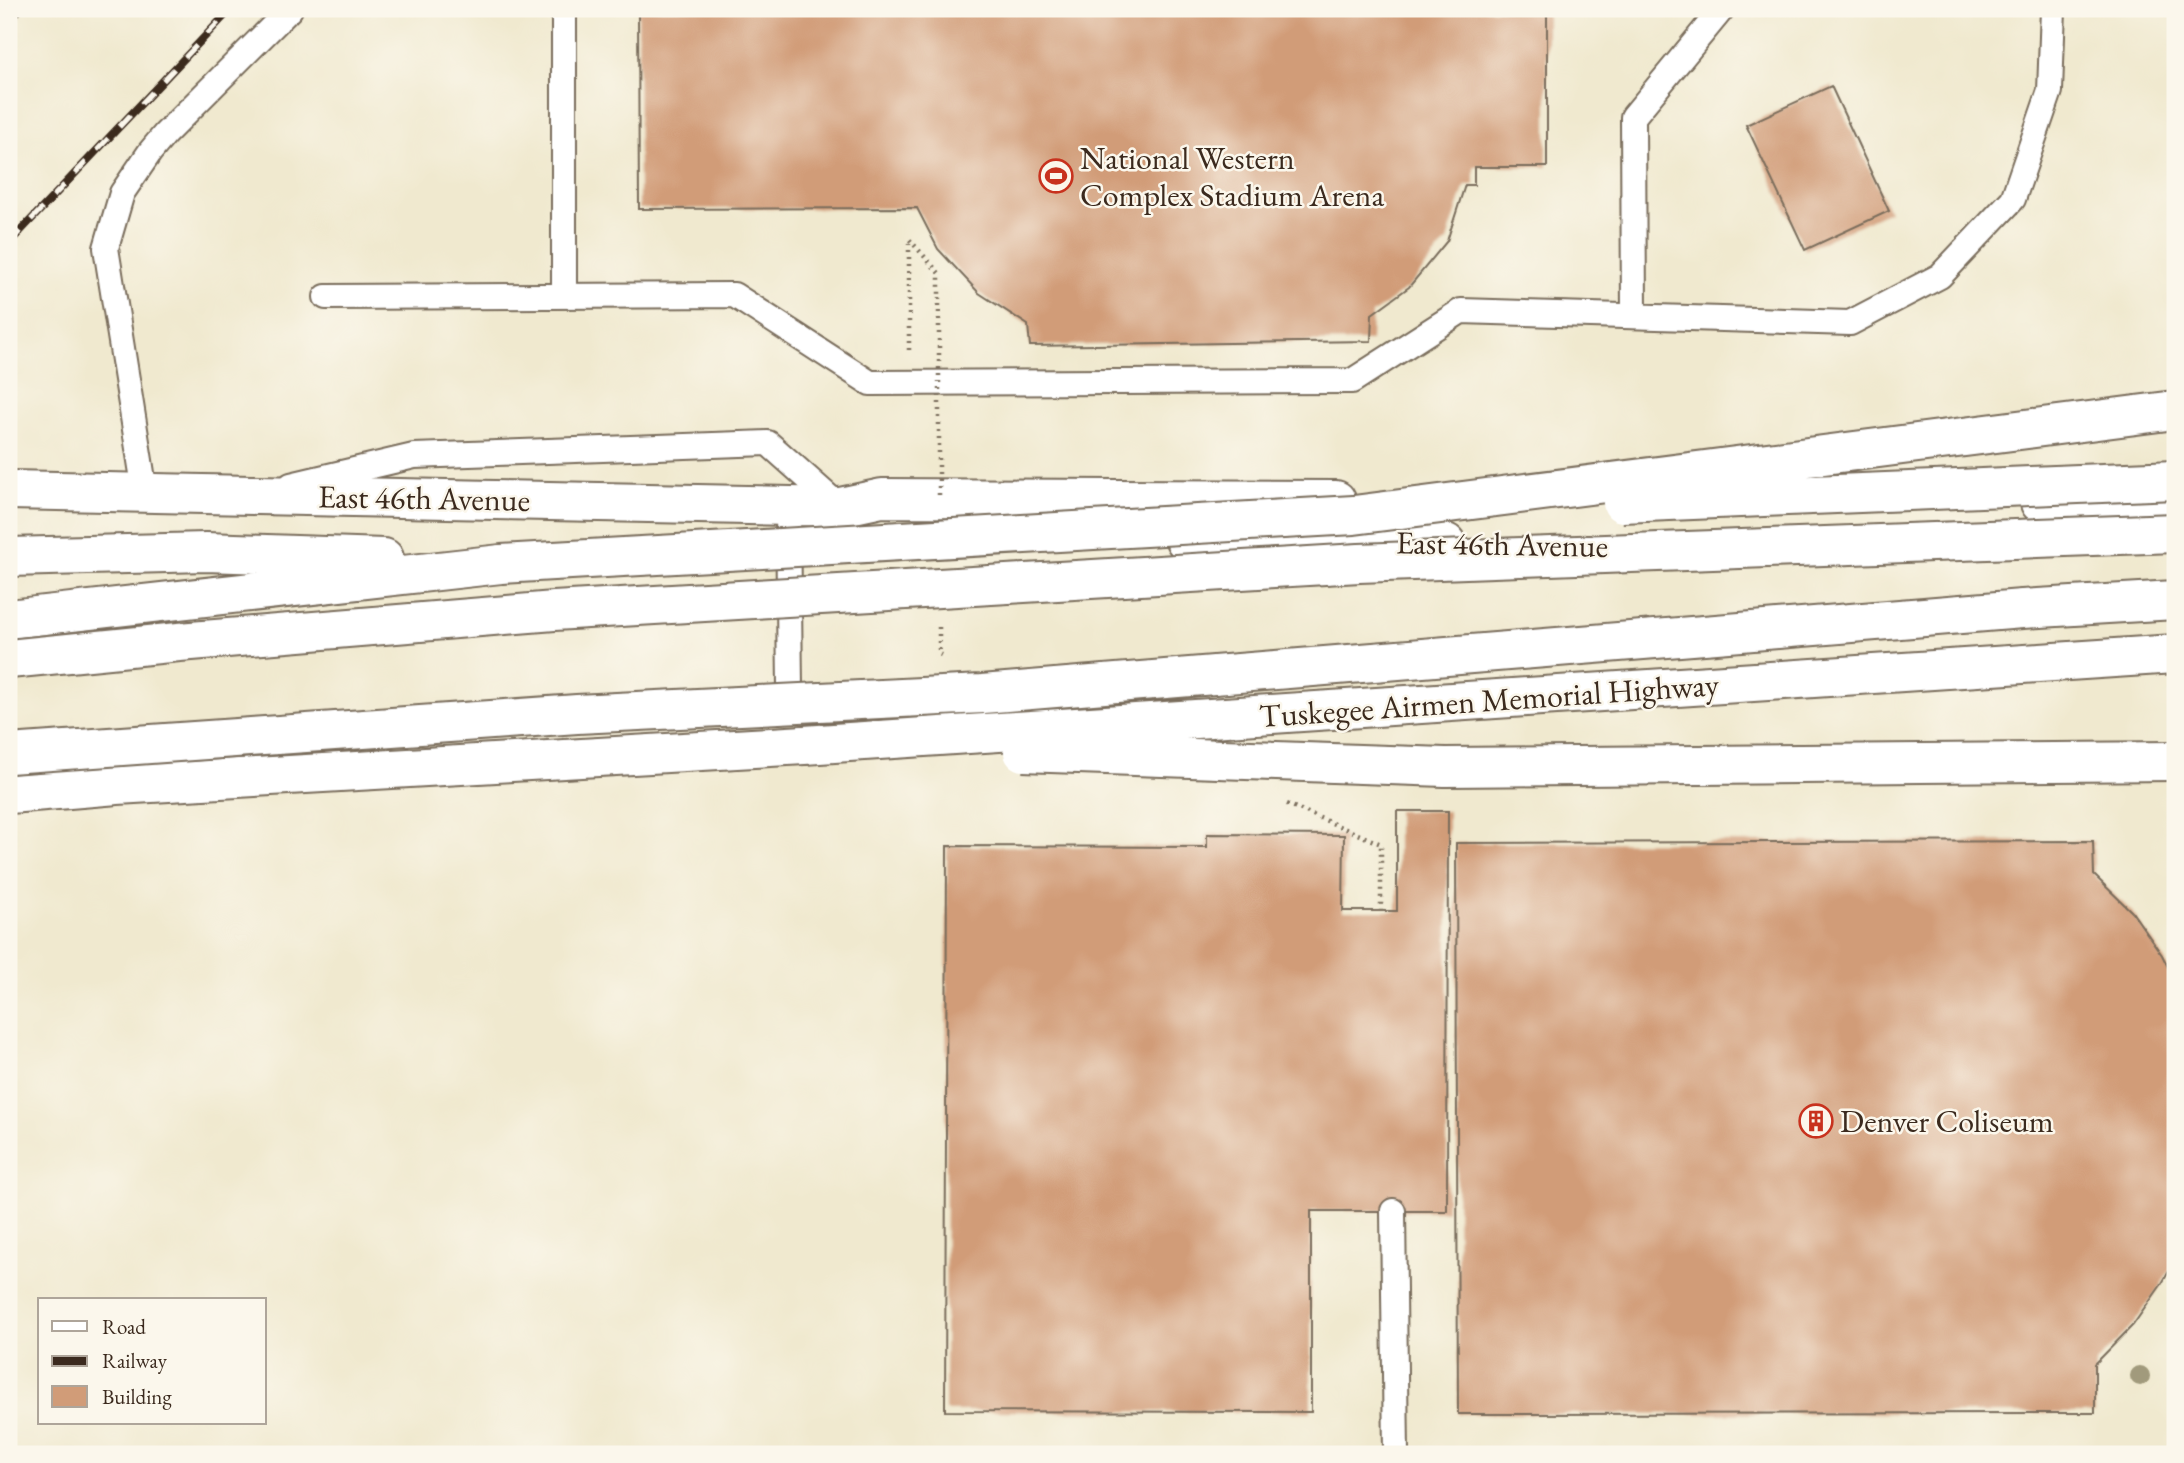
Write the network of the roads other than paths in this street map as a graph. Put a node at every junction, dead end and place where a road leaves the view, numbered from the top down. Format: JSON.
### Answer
{"nodes":[{"id":1,"x":290,"y":9,"type":"edge"},
{"id":2,"x":564,"y":9,"type":"edge"},
{"id":3,"x":1722,"y":9,"type":"edge"},
{"id":4,"x":2053,"y":9,"type":"edge"},
{"id":5,"x":564,"y":296,"type":"junction"},
{"id":6,"x":326,"y":297,"type":"dead end"},
{"id":7,"x":1634,"y":316,"type":"junction"},
{"id":8,"x":2175,"y":410,"type":"edge"},
{"id":9,"x":2175,"y":480,"type":"edge"},
{"id":10,"x":9,"y":490,"type":"edge"},
{"id":11,"x":145,"y":492,"type":"junction"},
{"id":12,"x":247,"y":495,"type":"junction"},
{"id":13,"x":2175,"y":503,"type":"edge"},
{"id":14,"x":788,"y":506,"type":"junction"},
{"id":15,"x":839,"y":507,"type":"junction"},
{"id":16,"x":1354,"y":515,"type":"junction"},
{"id":17,"x":2175,"y":533,"type":"edge"},
{"id":18,"x":2175,"y":550,"type":"edge"},
{"id":19,"x":9,"y":557,"type":"edge"},
{"id":20,"x":501,"y":564,"type":"junction"},
{"id":21,"x":2175,"y":600,"type":"edge"},
{"id":22,"x":9,"y":619,"type":"edge"},
{"id":23,"x":2175,"y":654,"type":"edge"},
{"id":24,"x":9,"y":660,"type":"edge"},
{"id":25,"x":790,"y":690,"type":"dead end"},
{"id":26,"x":804,"y":745,"type":"junction"},
{"id":27,"x":9,"y":754,"type":"edge"},
{"id":28,"x":2175,"y":761,"type":"edge"},
{"id":29,"x":117,"y":785,"type":"junction"},
{"id":30,"x":9,"y":794,"type":"edge"},
{"id":31,"x":9,"y":803,"type":"edge"},
{"id":32,"x":1393,"y":1211,"type":"dead end"},
{"id":33,"x":1396,"y":1454,"type":"edge"}],
"edges":[{"from":1,"to":11,"type":"lane"},
{"from":2,"to":5,"type":"lane"},
{"from":3,"to":7,"type":"lane"},
{"from":4,"to":7,"type":"lane"},
{"from":5,"to":6,"type":"lane"},
{"from":5,"to":7,"type":"lane"},
{"from":8,"to":16,"type":"main road","bridge":true},
{"from":9,"to":16,"type":"main road","bridge":true},
{"from":10,"to":11,"type":"main road","name":"East 46th Avenue"},
{"from":11,"to":12,"type":"main road","name":"East 46th Avenue"},
{"from":12,"to":14,"type":"main road","name":"East 46th Avenue"},
{"from":12,"to":15,"type":"lane"},
{"from":13,"to":15,"type":"main road","name":"East 46th Avenue"},
{"from":14,"to":15,"type":"main road","name":"East 46th Avenue"},
{"from":14,"to":25,"type":"lane"},
{"from":15,"to":18,"type":"main road","name":"East 46th Avenue"},
{"from":16,"to":20,"type":"main road","bridge":true},
{"from":17,"to":24,"type":"main road","bridge":true},
{"from":19,"to":20,"type":"main road"},
{"from":20,"to":22,"type":"main road"},
{"from":21,"to":27,"type":"main road","bridge":true},
{"from":23,"to":26,"type":"main road","name":"Tuskegee Airmen Memorial Highway","bridge":true},
{"from":26,"to":28,"type":"main road","bridge":true},
{"from":26,"to":29,"type":"main road"},
{"from":29,"to":30,"type":"main road"},
{"from":29,"to":31,"type":"main road"},
{"from":32,"to":33,"type":"lane"}]}
